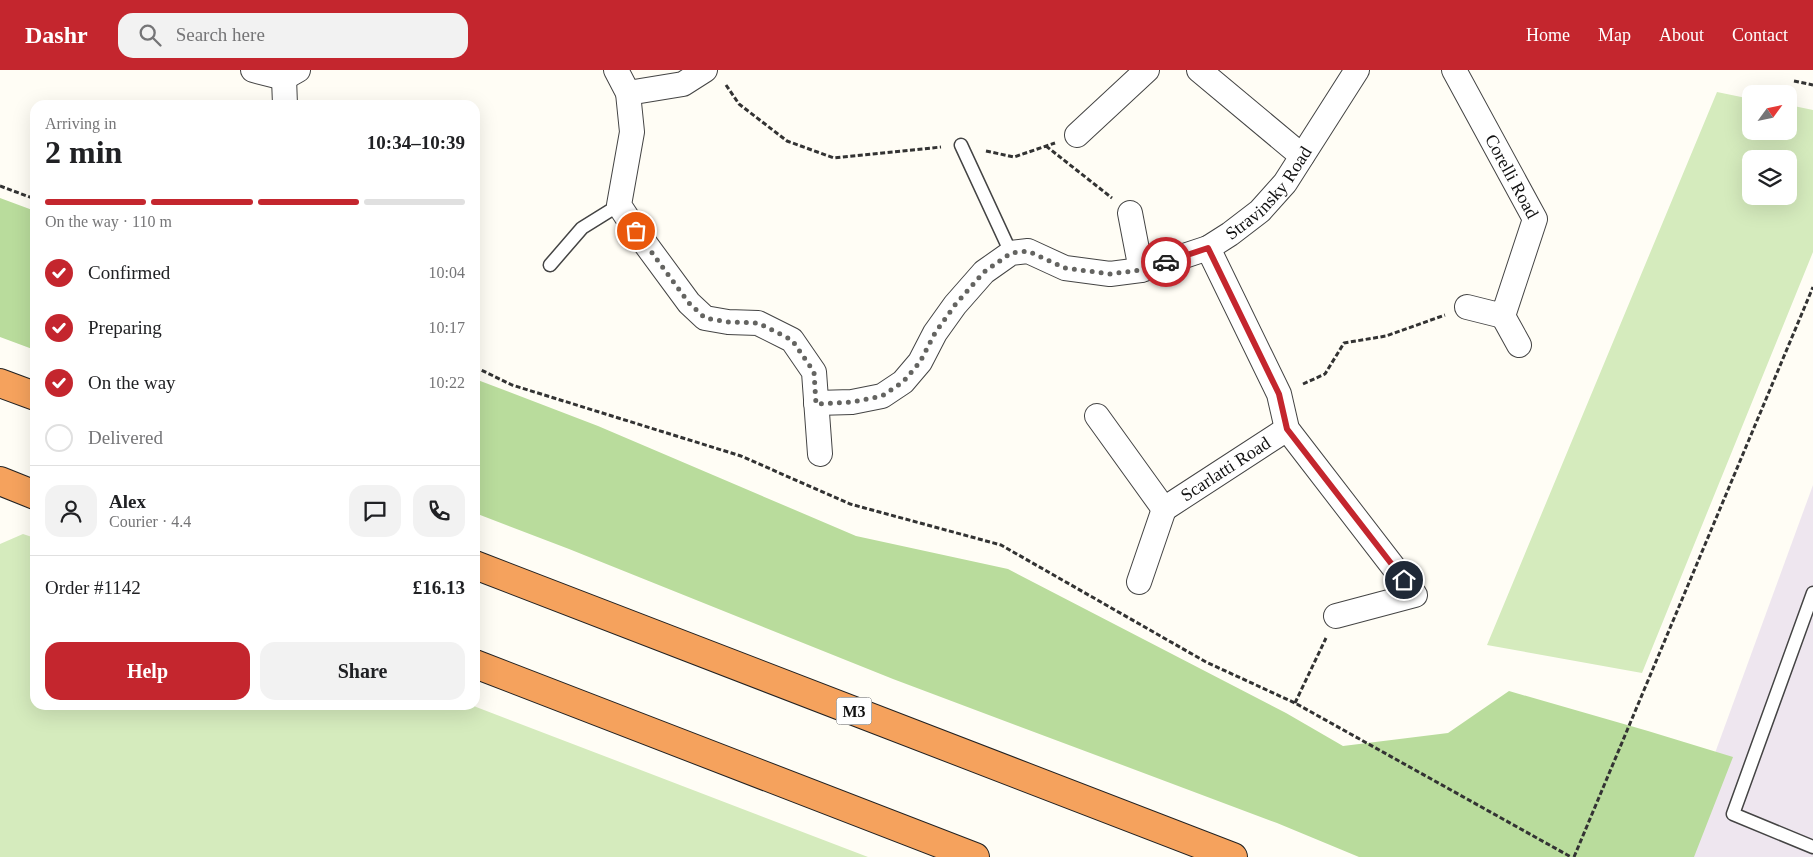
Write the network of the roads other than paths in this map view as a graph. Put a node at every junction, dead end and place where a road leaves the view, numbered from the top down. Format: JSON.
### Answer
{"nodes":[{"id":1,"x":253,"y":70,"type":"edge"},
{"id":2,"x":616,"y":70,"type":"edge"},
{"id":3,"x":705,"y":70,"type":"edge"},
{"id":4,"x":1147,"y":70,"type":"edge"},
{"id":5,"x":1199,"y":70,"type":"edge"},
{"id":6,"x":1357,"y":70,"type":"edge"},
{"id":7,"x":1454,"y":70,"type":"edge"},
{"id":8,"x":291,"y":74,"type":"edge"},
{"id":9,"x":628,"y":93,"type":"junction"},
{"id":10,"x":286,"y":100,"type":"edge"},
{"id":11,"x":1077,"y":135,"type":"road end"},
{"id":12,"x":962,"y":146,"type":"road end"},
{"id":13,"x":1302,"y":156,"type":"junction"},
{"id":14,"x":619,"y":205,"type":"junction"},
{"id":15,"x":1130,"y":212,"type":"road end"},
{"id":16,"x":1208,"y":248,"type":"junction"},
{"id":17,"x":1011,"y":253,"type":"junction"},
{"id":18,"x":550,"y":265,"type":"dead end"},
{"id":19,"x":1141,"y":270,"type":"junction"},
{"id":20,"x":1467,"y":307,"type":"road end"},
{"id":21,"x":1503,"y":316,"type":"junction"},
{"id":22,"x":1519,"y":345,"type":"dead end"},
{"id":23,"x":0,"y":382,"type":"edge"},
{"id":24,"x":30,"y":394,"type":"edge"},
{"id":25,"x":816,"y":404,"type":"junction"},
{"id":26,"x":1098,"y":416,"type":"dead end"},
{"id":27,"x":1287,"y":429,"type":"junction"},
{"id":28,"x":820,"y":454,"type":"dead end"},
{"id":29,"x":0,"y":481,"type":"edge"},
{"id":30,"x":30,"y":493,"type":"edge"},
{"id":31,"x":1164,"y":509,"type":"junction"},
{"id":32,"x":480,"y":567,"type":"edge"},
{"id":33,"x":1139,"y":582,"type":"dead end"},
{"id":34,"x":1813,"y":593,"type":"edge"},
{"id":35,"x":1336,"y":616,"type":"road end"},
{"id":36,"x":480,"y":666,"type":"edge"},
{"id":37,"x":1813,"y":847,"type":"edge"},
{"id":38,"x":975,"y":857,"type":"edge"},
{"id":39,"x":1233,"y":857,"type":"edge"}],
"edges":[{"from":1,"to":8,"type":"street"},
{"from":2,"to":9,"type":"street"},
{"from":3,"to":9,"type":"street"},
{"from":4,"to":11,"type":"street"},
{"from":5,"to":13,"type":"street"},
{"from":6,"to":13,"type":"street","name":"Stravinsky Road"},
{"from":7,"to":21,"type":"street","name":"Corelli Road"},
{"from":8,"to":10,"type":"street"},
{"from":9,"to":14,"type":"street"},
{"from":12,"to":17,"type":"lane"},
{"from":13,"to":16,"type":"street","name":"Stravinsky Road"},
{"from":14,"to":18,"type":"lane"},
{"from":14,"to":25,"type":"street"},
{"from":15,"to":19,"type":"street"},
{"from":16,"to":19,"type":"street","name":"Stravinsky Road"},
{"from":16,"to":27,"type":"street","name":"Scarlatti Road"},
{"from":17,"to":19,"type":"street","name":"Stravinsky Road"},
{"from":17,"to":25,"type":"street"},
{"from":20,"to":21,"type":"street"},
{"from":21,"to":22,"type":"street"},
{"from":23,"to":24,"type":"highway"},
{"from":25,"to":28,"type":"street"},
{"from":26,"to":31,"type":"street","name":"Scarlatti Road"},
{"from":27,"to":31,"type":"street","name":"Scarlatti Road"},
{"from":27,"to":35,"type":"street","name":"Scarlatti Road"},
{"from":29,"to":30,"type":"highway"},
{"from":31,"to":33,"type":"street","name":"Scarlatti Road"},
{"from":32,"to":39,"type":"highway","number":"M3"},
{"from":34,"to":37,"type":"lane"},
{"from":36,"to":38,"type":"highway"}]}
